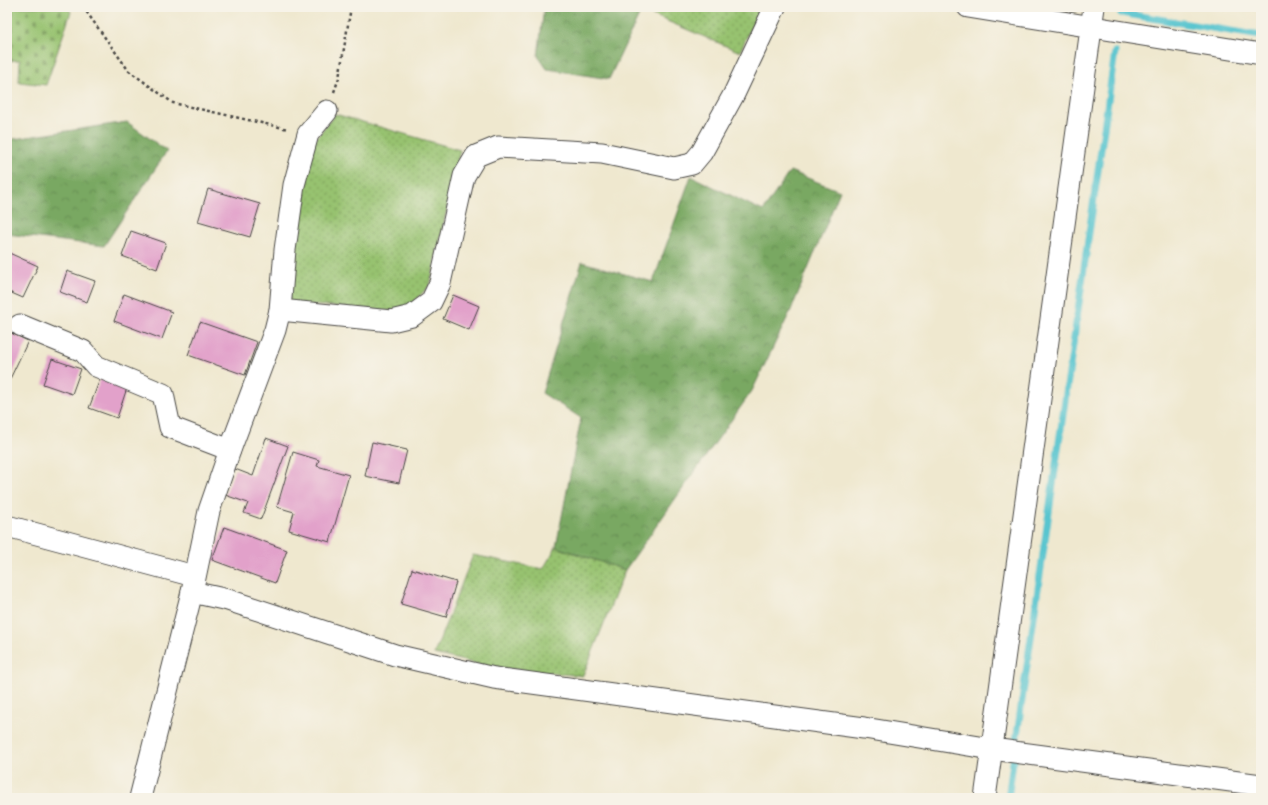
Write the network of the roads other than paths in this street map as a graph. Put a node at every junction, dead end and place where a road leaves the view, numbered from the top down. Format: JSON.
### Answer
{"nodes":[{"id":1,"x":775,"y":7,"type":"edge"},
{"id":2,"x":968,"y":7,"type":"edge"},
{"id":3,"x":1094,"y":7,"type":"edge"},
{"id":4,"x":1091,"y":28,"type":"junction"},
{"id":5,"x":1261,"y":54,"type":"edge"},
{"id":6,"x":327,"y":111,"type":"road end"},
{"id":7,"x":280,"y":310,"type":"junction"},
{"id":8,"x":20,"y":325,"type":"dead end"},
{"id":9,"x":230,"y":450,"type":"junction"},
{"id":10,"x":7,"y":526,"type":"edge"},
{"id":11,"x":193,"y":584,"type":"junction"},
{"id":12,"x":992,"y":749,"type":"junction"},
{"id":13,"x":1261,"y":785,"type":"edge"},
{"id":14,"x":140,"y":798,"type":"edge"},
{"id":15,"x":985,"y":798,"type":"edge"}],
"edges":[{"from":1,"to":7,"type":"street"},
{"from":2,"to":4,"type":"street"},
{"from":3,"to":4,"type":"street"},
{"from":4,"to":5,"type":"street"},
{"from":4,"to":12,"type":"street"},
{"from":6,"to":7,"type":"street"},
{"from":7,"to":9,"type":"street"},
{"from":8,"to":9,"type":"street"},
{"from":9,"to":11,"type":"street"},
{"from":10,"to":11,"type":"street"},
{"from":11,"to":12,"type":"street"},
{"from":11,"to":14,"type":"street"},
{"from":12,"to":13,"type":"street"},
{"from":12,"to":15,"type":"street"}]}
